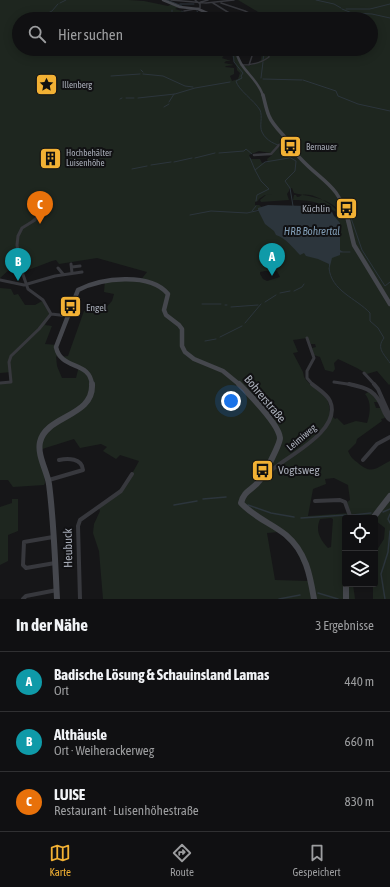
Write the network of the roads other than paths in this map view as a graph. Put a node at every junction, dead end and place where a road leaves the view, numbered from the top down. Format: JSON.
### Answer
{"nodes":[{"id":1,"x":163,"y":0,"type":"edge"},
{"id":2,"x":171,"y":0,"type":"edge"},
{"id":3,"x":195,"y":0,"type":"edge"},
{"id":4,"x":208,"y":0,"type":"edge"},
{"id":5,"x":234,"y":0,"type":"edge"},
{"id":6,"x":199,"y":3,"type":"junction"},
{"id":7,"x":213,"y":3,"type":"junction"},
{"id":8,"x":220,"y":3,"type":"junction"},
{"id":9,"x":197,"y":9,"type":"junction"},
{"id":10,"x":184,"y":11,"type":"dead end"},
{"id":11,"x":204,"y":12,"type":"edge"},
{"id":12,"x":228,"y":12,"type":"edge"},
{"id":13,"x":247,"y":12,"type":"edge"},
{"id":14,"x":237,"y":56,"type":"edge"},
{"id":15,"x":252,"y":56,"type":"edge"},
{"id":16,"x":268,"y":56,"type":"edge"},
{"id":17,"x":241,"y":65,"type":"junction"},
{"id":18,"x":250,"y":65,"type":"junction"},
{"id":19,"x":288,"y":140,"type":"junction"},
{"id":20,"x":254,"y":155,"type":"dead end"},
{"id":21,"x":50,"y":204,"type":"dead end"},
{"id":22,"x":80,"y":266,"type":"dead end"},
{"id":23,"x":58,"y":268,"type":"dead end"},
{"id":24,"x":82,"y":272,"type":"dead end"},
{"id":25,"x":72,"y":273,"type":"junction"},
{"id":26,"x":63,"y":274,"type":"junction"},
{"id":27,"x":0,"y":280,"type":"edge"},
{"id":28,"x":27,"y":285,"type":"junction"},
{"id":29,"x":390,"y":304,"type":"edge"},
{"id":30,"x":51,"y":314,"type":"junction"},
{"id":31,"x":69,"y":316,"type":"junction"},
{"id":32,"x":307,"y":338,"type":"dead end"},
{"id":33,"x":364,"y":373,"type":"dead end"},
{"id":34,"x":334,"y":382,"type":"dead end"},
{"id":35,"x":0,"y":383,"type":"edge"},
{"id":36,"x":390,"y":416,"type":"edge"},
{"id":37,"x":390,"y":420,"type":"edge"},
{"id":38,"x":390,"y":437,"type":"edge"},
{"id":39,"x":59,"y":460,"type":"dead end"},
{"id":40,"x":362,"y":460,"type":"dead end"},
{"id":41,"x":132,"y":474,"type":"dead end"},
{"id":42,"x":262,"y":477,"type":"junction"},
{"id":43,"x":49,"y":480,"type":"junction"},
{"id":44,"x":390,"y":496,"type":"edge"},
{"id":45,"x":315,"y":501,"type":"dead end"},
{"id":46,"x":350,"y":515,"type":"edge"},
{"id":47,"x":375,"y":515,"type":"edge"},
{"id":48,"x":54,"y":537,"type":"junction"},
{"id":49,"x":55,"y":563,"type":"junction"},
{"id":50,"x":346,"y":587,"type":"edge"},
{"id":51,"x":57,"y":590,"type":"junction"},
{"id":52,"x":23,"y":599,"type":"edge"},
{"id":53,"x":57,"y":599,"type":"edge"},
{"id":54,"x":80,"y":599,"type":"edge"},
{"id":55,"x":314,"y":599,"type":"edge"},
{"id":56,"x":346,"y":599,"type":"edge"}],
"edges":[{"from":1,"to":9,"type":"street"},
{"from":2,"to":6,"type":"street"},
{"from":3,"to":6,"type":"street"},
{"from":4,"to":6,"type":"street"},
{"from":5,"to":8,"type":"street"},
{"from":6,"to":7,"type":"street"},
{"from":6,"to":9,"type":"street"},
{"from":7,"to":8,"type":"street"},
{"from":7,"to":12,"type":"street"},
{"from":8,"to":13,"type":"street"},
{"from":9,"to":10,"type":"street"},
{"from":9,"to":11,"type":"street"},
{"from":14,"to":17,"type":"street"},
{"from":15,"to":18,"type":"street"},
{"from":16,"to":18,"type":"street"},
{"from":17,"to":18,"type":"street"},
{"from":17,"to":19,"type":"street"},
{"from":19,"to":20,"type":"street"},
{"from":19,"to":29,"type":"street"},
{"from":21,"to":28,"type":"street"},
{"from":22,"to":25,"type":"street"},
{"from":23,"to":26,"type":"street"},
{"from":24,"to":25,"type":"street"},
{"from":25,"to":26,"type":"street"},
{"from":26,"to":28,"type":"street"},
{"from":27,"to":28,"type":"street"},
{"from":28,"to":30,"type":"street"},
{"from":30,"to":31,"type":"street"},
{"from":30,"to":35,"type":"street"},
{"from":31,"to":42,"type":"street","name":"Bohrerstraße"},
{"from":31,"to":43,"type":"street","name":"Heubuck"},
{"from":32,"to":42,"type":"street","name":"Leimiweg"},
{"from":33,"to":36,"type":"street"},
{"from":34,"to":37,"type":"street"},
{"from":38,"to":40,"type":"street"},
{"from":39,"to":43,"type":"street"},
{"from":41,"to":54,"type":"street","name":"Heubuck"},
{"from":42,"to":55,"type":"street","name":"Bohrerstraße"},
{"from":43,"to":48,"type":"street","name":"Heubuck"},
{"from":44,"to":47,"type":"street"},
{"from":45,"to":46,"type":"street"},
{"from":48,"to":49,"type":"street","name":"Heubuck"},
{"from":48,"to":49,"type":"street"},
{"from":49,"to":51,"type":"street","name":"Heubuck"},
{"from":50,"to":56,"type":"street"},
{"from":51,"to":52,"type":"street"},
{"from":51,"to":53,"type":"street","name":"Heubuck"}]}
